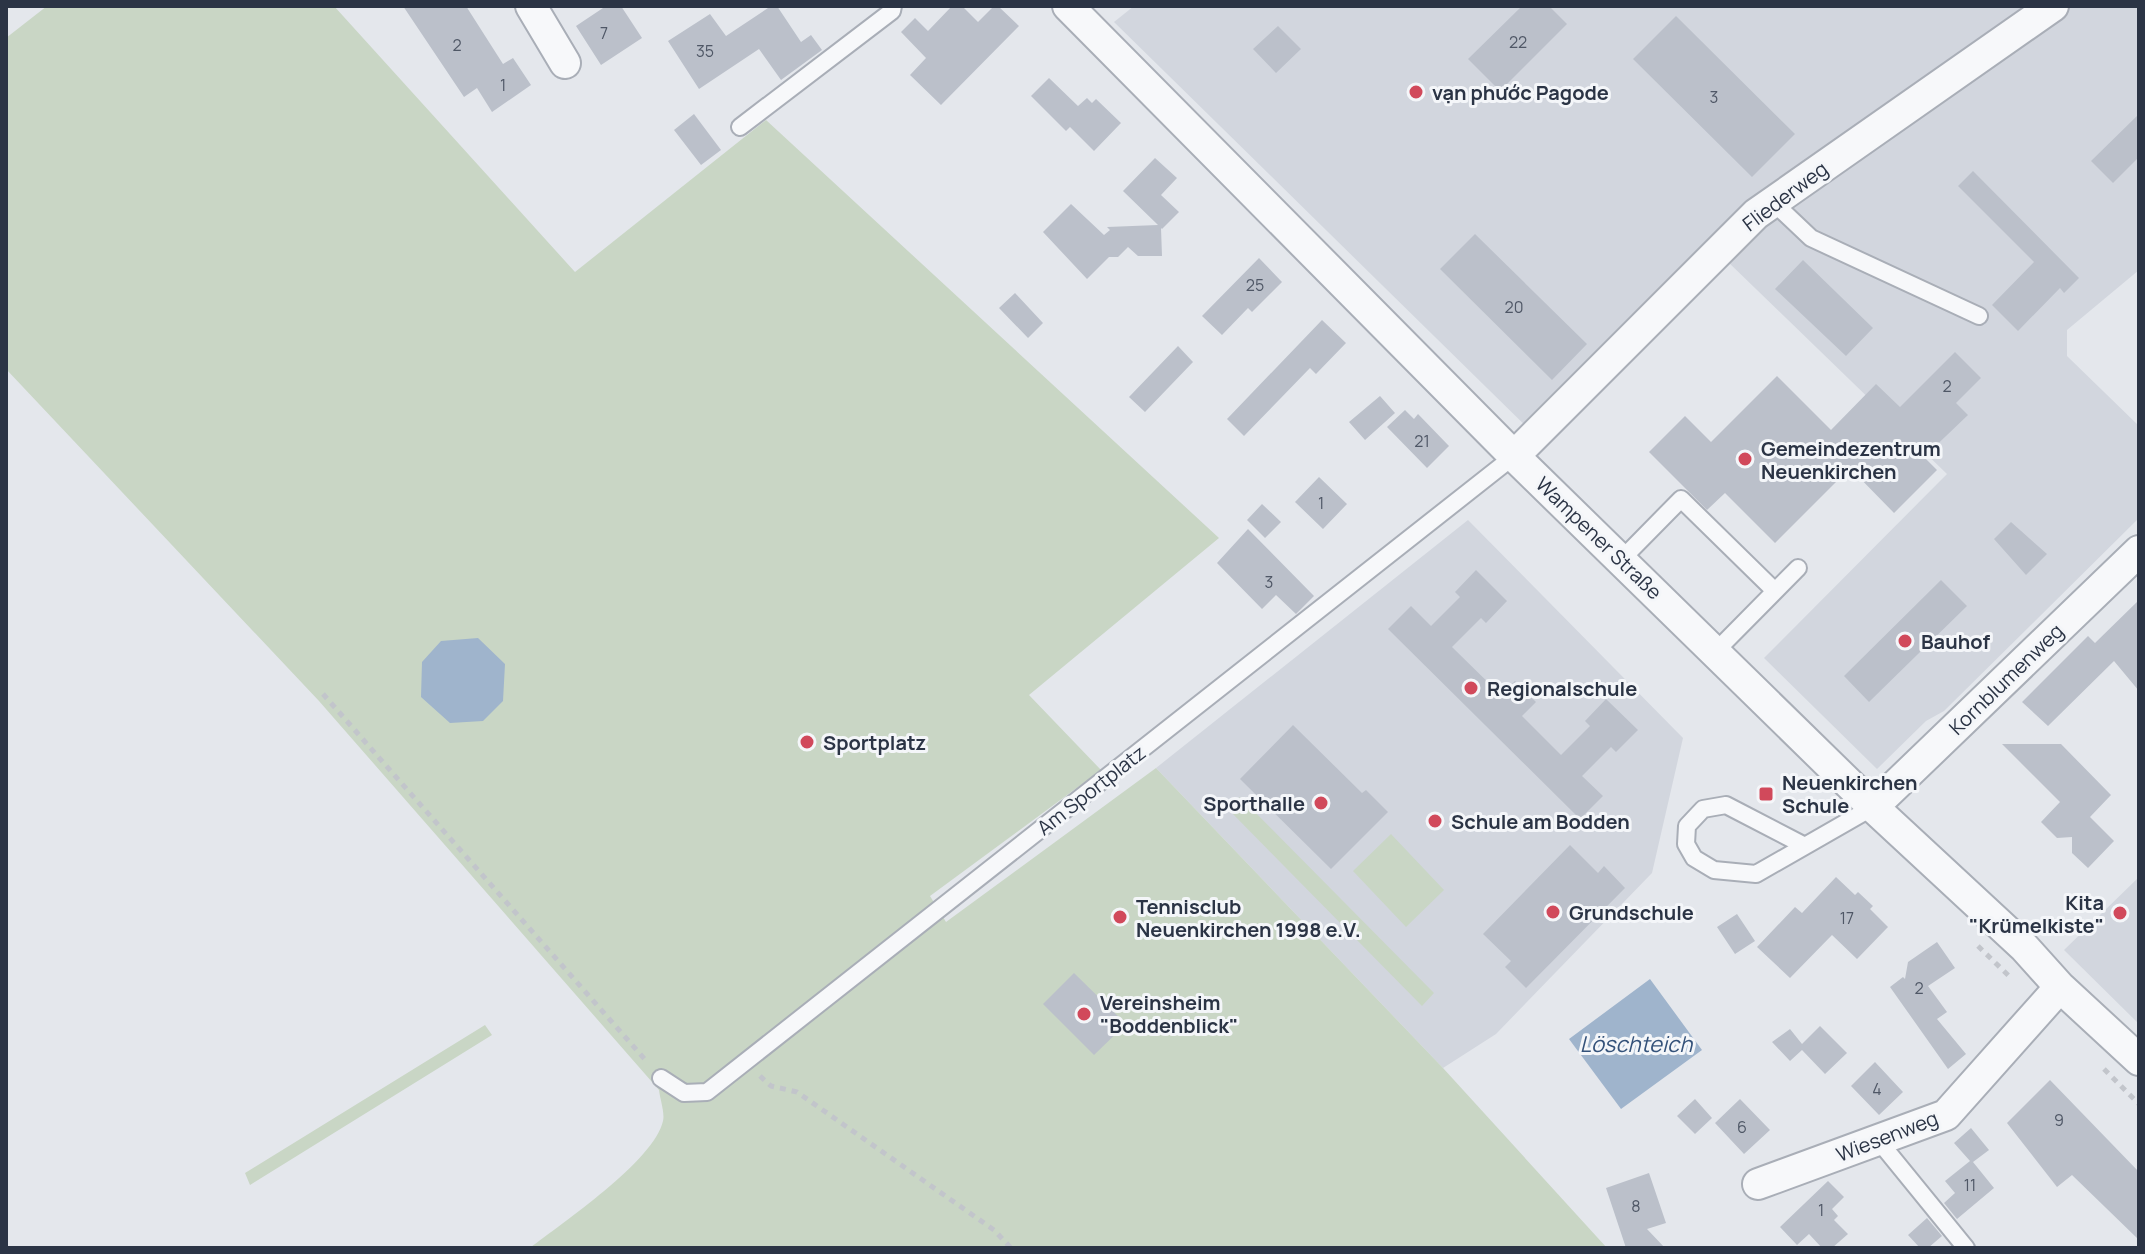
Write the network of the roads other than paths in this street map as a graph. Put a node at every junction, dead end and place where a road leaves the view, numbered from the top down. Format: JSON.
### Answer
{"nodes":[{"id":1,"x":531,"y":6,"type":"edge"},
{"id":2,"x":893,"y":6,"type":"edge"},
{"id":3,"x":1068,"y":6,"type":"edge"},
{"id":4,"x":2053,"y":6,"type":"edge"},
{"id":5,"x":565,"y":63,"type":"dead end"},
{"id":6,"x":740,"y":127,"type":"dead end"},
{"id":7,"x":1773,"y":202,"type":"junction"},
{"id":8,"x":1979,"y":316,"type":"dead end"},
{"id":9,"x":1514,"y":456,"type":"junction"},
{"id":10,"x":2139,"y":551,"type":"edge"},
{"id":11,"x":1621,"y":560,"type":"junction"},
{"id":12,"x":1798,"y":568,"type":"dead end"},
{"id":13,"x":1775,"y":591,"type":"junction"},
{"id":14,"x":1715,"y":652,"type":"junction"},
{"id":15,"x":1873,"y":807,"type":"junction"},
{"id":16,"x":1805,"y":846,"type":"junction"},
{"id":17,"x":2060,"y":987,"type":"junction"},
{"id":18,"x":2139,"y":1060,"type":"edge"},
{"id":19,"x":661,"y":1078,"type":"road end"},
{"id":20,"x":1878,"y":1140,"type":"junction"},
{"id":21,"x":1758,"y":1184,"type":"dead end"},
{"id":22,"x":1966,"y":1248,"type":"edge"}],
"edges":[{"from":1,"to":5,"type":"street"},
{"from":2,"to":6,"type":"lane"},
{"from":3,"to":9,"type":"street","name":"Wampener Straße"},
{"from":4,"to":7,"type":"street","name":"Fliederweg"},
{"from":7,"to":8,"type":"lane"},
{"from":7,"to":9,"type":"street","name":"Fliederweg"},
{"from":9,"to":11,"type":"street","name":"Wampener Straße"},
{"from":9,"to":19,"type":"lane","name":"Am Sportplatz"},
{"from":10,"to":15,"type":"street","name":"Kornblumenweg"},
{"from":11,"to":13,"type":"lane"},
{"from":11,"to":14,"type":"street","name":"Wampener Straße"},
{"from":12,"to":13,"type":"lane"},
{"from":13,"to":14,"type":"lane"},
{"from":14,"to":15,"type":"street","name":"Wampener Straße"},
{"from":15,"to":16,"type":"lane"},
{"from":15,"to":17,"type":"street","name":"Wampener Straße"},
{"from":16,"to":16,"type":"lane"},
{"from":17,"to":18,"type":"street","name":"Wampener Straße"},
{"from":17,"to":20,"type":"street","name":"Wiesenweg"},
{"from":20,"to":21,"type":"street","name":"Wiesenweg"},
{"from":20,"to":22,"type":"lane"}]}
